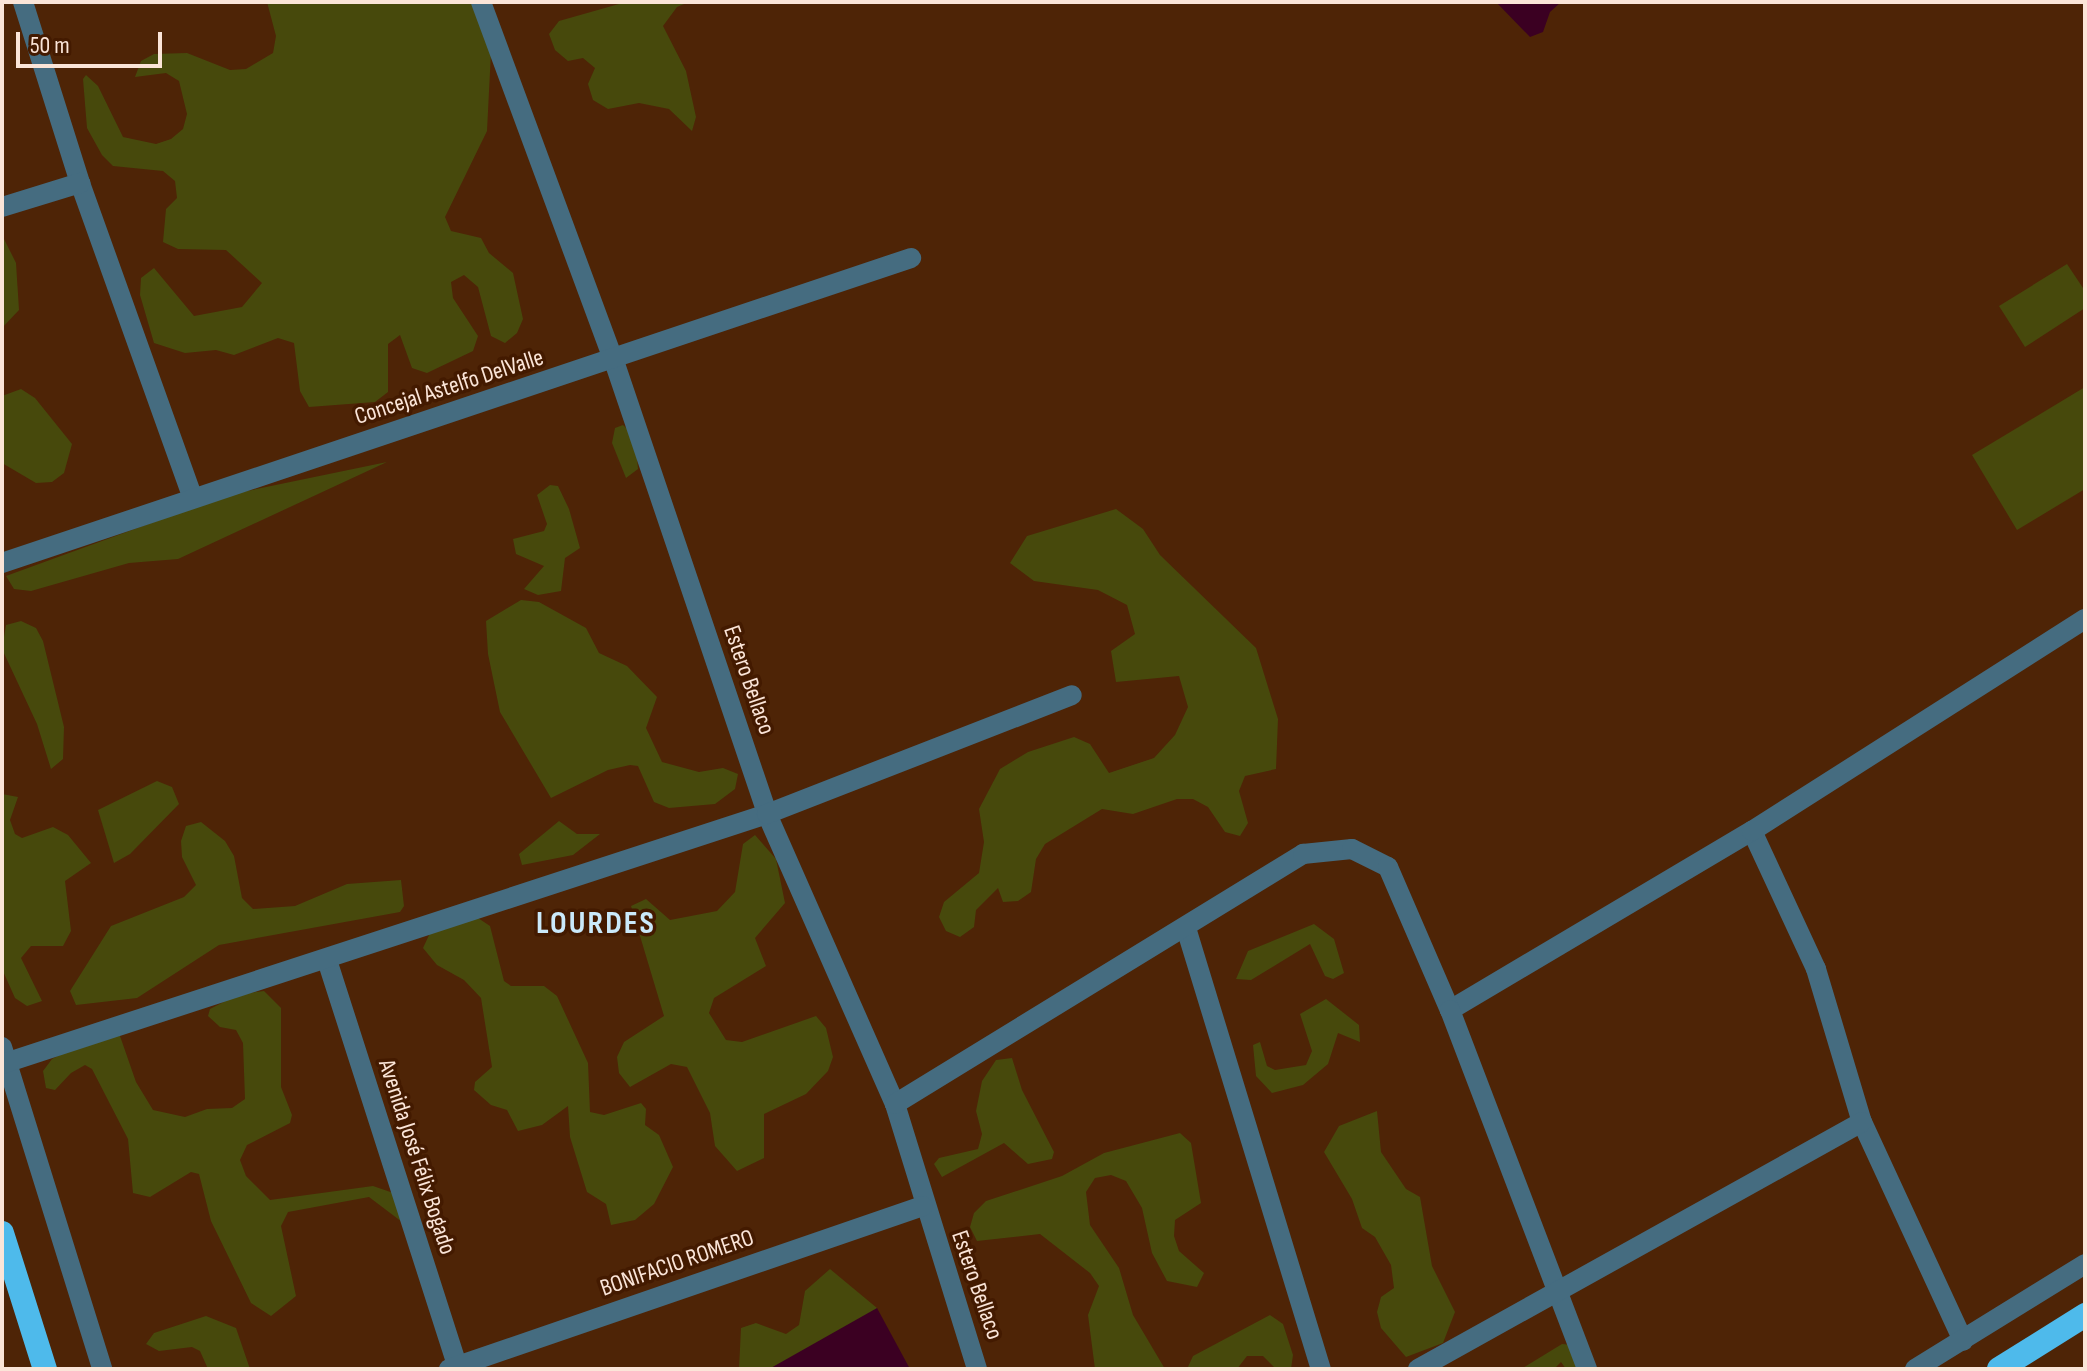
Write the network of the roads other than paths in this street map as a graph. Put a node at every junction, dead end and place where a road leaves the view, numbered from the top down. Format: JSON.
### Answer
{"nodes":[{"id":1,"x":23,"y":2,"type":"edge"},
{"id":2,"x":481,"y":2,"type":"edge"},
{"id":3,"x":80,"y":183,"type":"junction"},
{"id":4,"x":2,"y":207,"type":"edge"},
{"id":5,"x":911,"y":258,"type":"dead end"},
{"id":6,"x":614,"y":361,"type":"junction"},
{"id":7,"x":193,"y":498,"type":"junction"},
{"id":8,"x":2,"y":563,"type":"edge"},
{"id":9,"x":2085,"y":619,"type":"edge"},
{"id":10,"x":1072,"y":695,"type":"dead end"},
{"id":11,"x":767,"y":814,"type":"junction"},
{"id":12,"x":1752,"y":831,"type":"junction"},
{"id":13,"x":1186,"y":928,"type":"junction"},
{"id":14,"x":327,"y":960,"type":"junction"},
{"id":15,"x":1450,"y":1010,"type":"junction"},
{"id":16,"x":4,"y":1058,"type":"edge"},
{"id":17,"x":895,"y":1104,"type":"junction"},
{"id":18,"x":1862,"y":1122,"type":"junction"},
{"id":19,"x":923,"y":1206,"type":"junction"},
{"id":20,"x":2,"y":1233,"type":"edge"},
{"id":21,"x":2085,"y":1264,"type":"edge"},
{"id":22,"x":1556,"y":1289,"type":"junction"},
{"id":23,"x":2085,"y":1315,"type":"edge"},
{"id":24,"x":1963,"y":1341,"type":"junction"},
{"id":25,"x":455,"y":1368,"type":"edge"},
{"id":26,"x":45,"y":1369,"type":"edge"},
{"id":27,"x":102,"y":1369,"type":"edge"},
{"id":28,"x":977,"y":1369,"type":"edge"},
{"id":29,"x":1321,"y":1369,"type":"edge"},
{"id":30,"x":1418,"y":1369,"type":"edge"},
{"id":31,"x":1587,"y":1369,"type":"edge"},
{"id":32,"x":1915,"y":1369,"type":"edge"},
{"id":33,"x":1999,"y":1369,"type":"edge"}],
"edges":[{"from":1,"to":3,"type":"street"},
{"from":2,"to":6,"type":"street","name":"Estero Bellaco"},
{"from":3,"to":4,"type":"street"},
{"from":3,"to":7,"type":"street"},
{"from":5,"to":6,"type":"street","name":"Concejal Astelfo DelValle"},
{"from":6,"to":7,"type":"street","name":"Concejal Astelfo DelValle"},
{"from":6,"to":11,"type":"street","name":"Estero Bellaco"},
{"from":7,"to":8,"type":"street","name":"Concejal Astelfo DelValle"},
{"from":9,"to":12,"type":"street"},
{"from":10,"to":11,"type":"street"},
{"from":11,"to":14,"type":"street"},
{"from":11,"to":17,"type":"street","name":"Estero Bellaco"},
{"from":12,"to":15,"type":"street"},
{"from":12,"to":18,"type":"street"},
{"from":13,"to":15,"type":"street"},
{"from":13,"to":17,"type":"street"},
{"from":13,"to":29,"type":"street"},
{"from":14,"to":16,"type":"street"},
{"from":14,"to":25,"type":"street","name":"Avenida José Félix Bogado"},
{"from":15,"to":22,"type":"street"},
{"from":16,"to":27,"type":"street"},
{"from":17,"to":19,"type":"street","name":"Estero Bellaco"},
{"from":18,"to":22,"type":"street"},
{"from":18,"to":24,"type":"street"},
{"from":19,"to":25,"type":"street","name":"BONIFACIO ROMERO"},
{"from":19,"to":28,"type":"street","name":"Estero Bellaco"},
{"from":20,"to":26,"type":"highway"},
{"from":21,"to":24,"type":"street"},
{"from":22,"to":30,"type":"street"},
{"from":22,"to":31,"type":"street"},
{"from":23,"to":33,"type":"highway"},
{"from":24,"to":32,"type":"street"}]}
